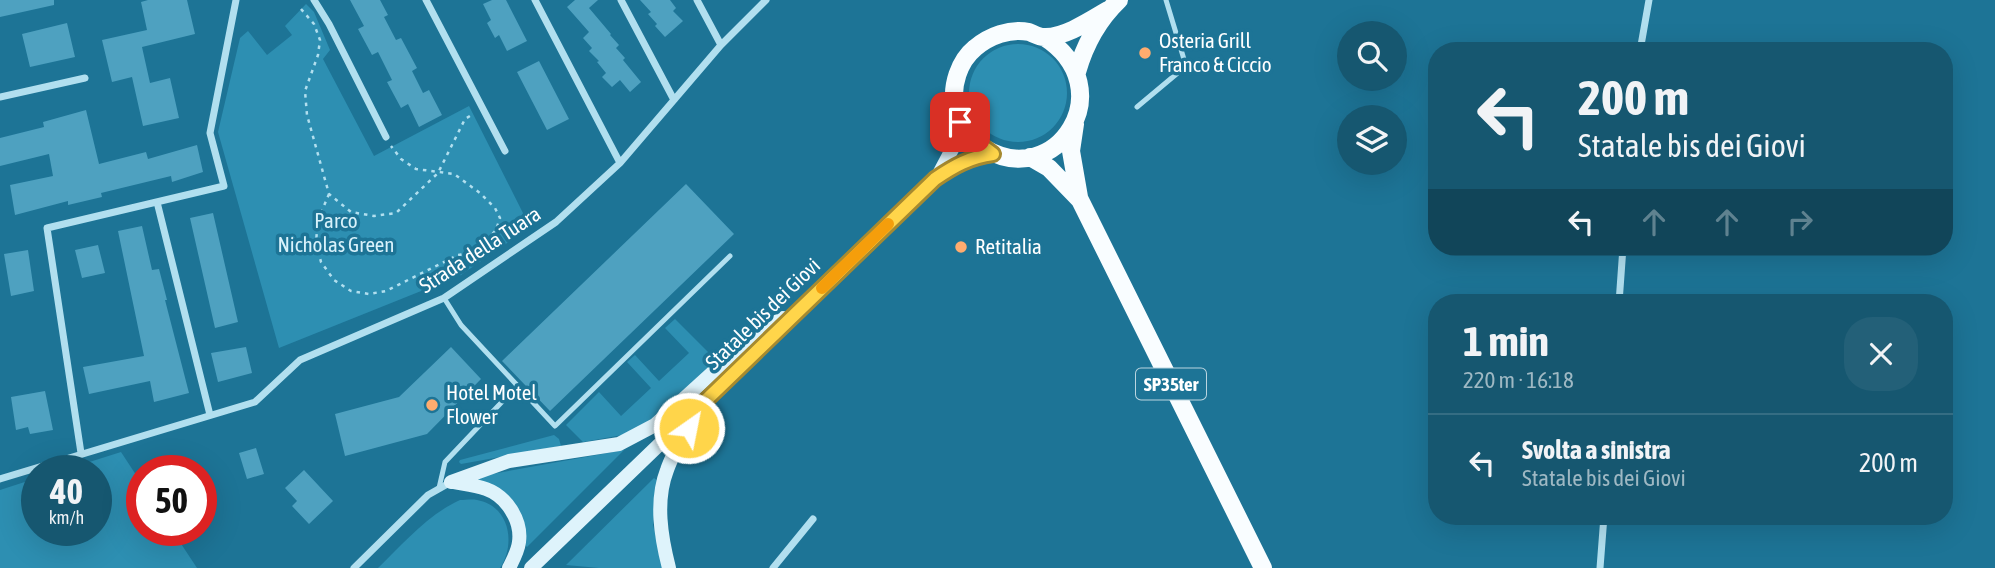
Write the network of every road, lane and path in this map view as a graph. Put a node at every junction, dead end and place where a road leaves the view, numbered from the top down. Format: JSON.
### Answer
{"nodes":[{"id":1,"x":236,"y":0,"type":"edge"},
{"id":2,"x":314,"y":0,"type":"edge"},
{"id":3,"x":425,"y":0,"type":"edge"},
{"id":4,"x":534,"y":0,"type":"edge"},
{"id":5,"x":621,"y":0,"type":"edge"},
{"id":6,"x":697,"y":0,"type":"edge"},
{"id":7,"x":766,"y":0,"type":"edge"},
{"id":8,"x":1166,"y":0,"type":"edge"},
{"id":9,"x":1649,"y":0,"type":"edge"},
{"id":10,"x":1113,"y":5,"type":"edge"},
{"id":11,"x":301,"y":9,"type":"dead end"},
{"id":12,"x":1044,"y":37,"type":"junction"},
{"id":13,"x":1642,"y":42,"type":"edge"},
{"id":14,"x":720,"y":45,"type":"junction"},
{"id":15,"x":1077,"y":72,"type":"junction"},
{"id":16,"x":85,"y":78,"type":"dead end"},
{"id":17,"x":0,"y":97,"type":"edge"},
{"id":18,"x":674,"y":100,"type":"junction"},
{"id":19,"x":1137,"y":107,"type":"dead end"},
{"id":20,"x":473,"y":114,"type":"dead end"},
{"id":21,"x":1076,"y":120,"type":"junction"},
{"id":22,"x":960,"y":122,"type":"junction"},
{"id":23,"x":386,"y":137,"type":"joint"},
{"id":24,"x":505,"y":151,"type":"dead end"},
{"id":25,"x":993,"y":154,"type":"junction"},
{"id":26,"x":1030,"y":158,"type":"junction"},
{"id":27,"x":620,"y":163,"type":"junction"},
{"id":28,"x":438,"y":173,"type":"junction"},
{"id":29,"x":935,"y":179,"type":"junction"},
{"id":30,"x":329,"y":194,"type":"junction"},
{"id":31,"x":1080,"y":200,"type":"junction"},
{"id":32,"x":158,"y":202,"type":"junction"},
{"id":33,"x":730,"y":256,"type":"dead end"},
{"id":34,"x":1622,"y":256,"type":"edge"},
{"id":35,"x":1620,"y":294,"type":"edge"},
{"id":36,"x":444,"y":298,"type":"junction"},
{"id":37,"x":805,"y":304,"type":"junction"},
{"id":38,"x":516,"y":387,"type":"junction"},
{"id":39,"x":700,"y":406,"type":"junction"},
{"id":40,"x":210,"y":415,"type":"junction"},
{"id":41,"x":81,"y":453,"type":"junction"},
{"id":42,"x":0,"y":479,"type":"edge"},
{"id":43,"x":445,"y":485,"type":"junction"},
{"id":44,"x":813,"y":519,"type":"dead end"},
{"id":45,"x":1603,"y":525,"type":"edge"},
{"id":46,"x":354,"y":568,"type":"edge"},
{"id":47,"x":509,"y":568,"type":"edge"},
{"id":48,"x":531,"y":568,"type":"edge"},
{"id":49,"x":669,"y":568,"type":"edge"},
{"id":50,"x":773,"y":568,"type":"edge"},
{"id":51,"x":1263,"y":568,"type":"edge"},
{"id":52,"x":1600,"y":568,"type":"edge"}],
"edges":[{"from":1,"to":32,"type":"street"},
{"from":2,"to":23,"type":"street"},
{"from":3,"to":24,"type":"street"},
{"from":4,"to":27,"type":"street"},
{"from":5,"to":18,"type":"street"},
{"from":6,"to":14,"type":"street"},
{"from":7,"to":14,"type":"street","name":"Strada della Tuara"},
{"from":8,"to":19,"type":"lane"},
{"from":9,"to":13,"type":"street"},
{"from":10,"to":12,"type":"main road","name":"Statale bis dei Giovi"},
{"from":10,"to":15,"type":"main road","name":"Statale bis dei Giovi"},
{"from":11,"to":30,"type":"path"},
{"from":12,"to":15,"type":"main road"},
{"from":12,"to":22,"type":"main road","name":"Statale bis dei Giovi"},
{"from":14,"to":18,"type":"street","name":"Strada della Tuara"},
{"from":15,"to":21,"type":"main road","name":"Statale bis dei Giovi"},
{"from":16,"to":17,"type":"street"},
{"from":18,"to":27,"type":"street","name":"Strada della Tuara"},
{"from":20,"to":28,"type":"path"},
{"from":21,"to":26,"type":"main road"},
{"from":21,"to":31,"type":"main road","number":"SP35ter"},
{"from":22,"to":25,"type":"main road"},
{"from":22,"to":29,"type":"main road","name":"Statale bis dei Giovi"},
{"from":23,"to":28,"type":"path"},
{"from":25,"to":26,"type":"main road","name":"Statale bis dei Giovi"},
{"from":25,"to":29,"type":"main road","name":"Statale bis dei Giovi"},
{"from":26,"to":31,"type":"main road","number":"SP35ter"},
{"from":27,"to":36,"type":"street","name":"Strada della Tuara"},
{"from":28,"to":30,"type":"path"},
{"from":28,"to":30,"type":"path"},
{"from":29,"to":37,"type":"main road","name":"Statale bis dei Giovi"},
{"from":31,"to":51,"type":"main road","number":"SP35ter"},
{"from":32,"to":40,"type":"street"},
{"from":32,"to":41,"type":"street"},
{"from":33,"to":38,"type":"lane"},
{"from":34,"to":35,"type":"street"},
{"from":36,"to":38,"type":"lane"},
{"from":36,"to":40,"type":"street","name":"Strada della Tuara"},
{"from":37,"to":39,"type":"main road","name":"Statale bis dei Giovi"},
{"from":37,"to":43,"type":"main road"},
{"from":38,"to":43,"type":"lane"},
{"from":39,"to":48,"type":"main road","name":"Statale bis dei Giovi"},
{"from":39,"to":49,"type":"main road"},
{"from":40,"to":41,"type":"street","name":"Strada della Tuara"},
{"from":41,"to":42,"type":"street","name":"Strada della Tuara"},
{"from":43,"to":46,"type":"street"},
{"from":43,"to":47,"type":"main road"},
{"from":44,"to":50,"type":"street"},
{"from":45,"to":52,"type":"street"}]}
